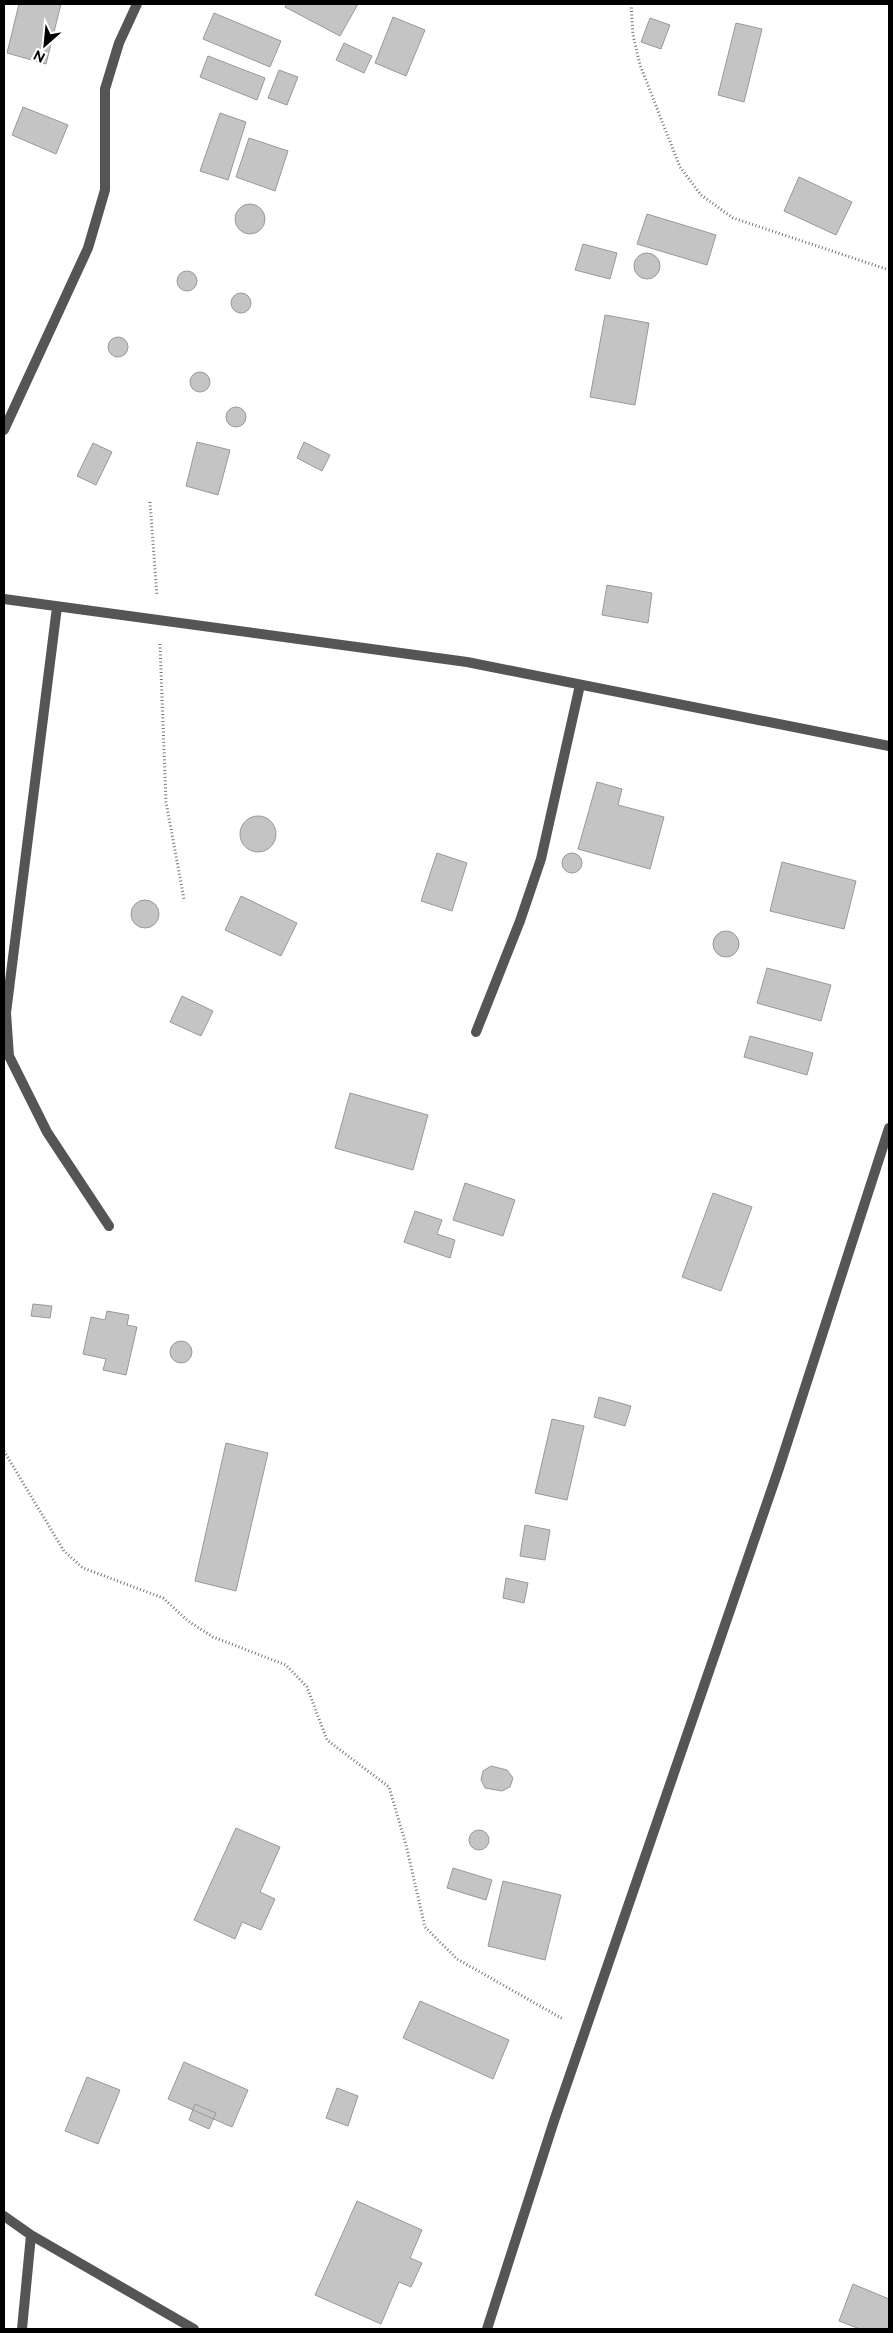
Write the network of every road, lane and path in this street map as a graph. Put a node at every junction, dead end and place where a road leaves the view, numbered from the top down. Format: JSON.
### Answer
{"nodes":[{"id":1,"x":137,"y":4,"type":"edge"},
{"id":2,"x":631,"y":4,"type":"edge"},
{"id":3,"x":889,"y":270,"type":"edge"},
{"id":4,"x":4,"y":430,"type":"edge"},
{"id":5,"x":150,"y":502,"type":"dead end"},
{"id":6,"x":4,"y":599,"type":"edge"},
{"id":7,"x":57,"y":607,"type":"junction"},
{"id":8,"x":159,"y":621,"type":"junction"},
{"id":9,"x":580,"y":684,"type":"junction"},
{"id":10,"x":889,"y":746,"type":"edge"},
{"id":11,"x":184,"y":900,"type":"dead end"},
{"id":12,"x":476,"y":1032,"type":"dead end"},
{"id":13,"x":889,"y":1128,"type":"edge"},
{"id":14,"x":109,"y":1226,"type":"dead end"},
{"id":15,"x":4,"y":1451,"type":"edge"},
{"id":16,"x":582,"y":2042,"type":"junction"},
{"id":17,"x":4,"y":2216,"type":"edge"},
{"id":18,"x":31,"y":2235,"type":"junction"},
{"id":19,"x":22,"y":2329,"type":"edge"},
{"id":20,"x":194,"y":2329,"type":"edge"},
{"id":21,"x":487,"y":2329,"type":"edge"}],
"edges":[{"from":1,"to":4,"type":"street"},
{"from":2,"to":3,"type":"path"},
{"from":5,"to":8,"type":"path"},
{"from":6,"to":7,"type":"street"},
{"from":7,"to":8,"type":"street"},
{"from":7,"to":14,"type":"street"},
{"from":8,"to":9,"type":"street"},
{"from":8,"to":11,"type":"path"},
{"from":9,"to":10,"type":"street"},
{"from":9,"to":12,"type":"street"},
{"from":13,"to":16,"type":"street"},
{"from":15,"to":16,"type":"path"},
{"from":16,"to":21,"type":"street"},
{"from":17,"to":18,"type":"street"},
{"from":18,"to":19,"type":"street"},
{"from":18,"to":20,"type":"street"}]}
